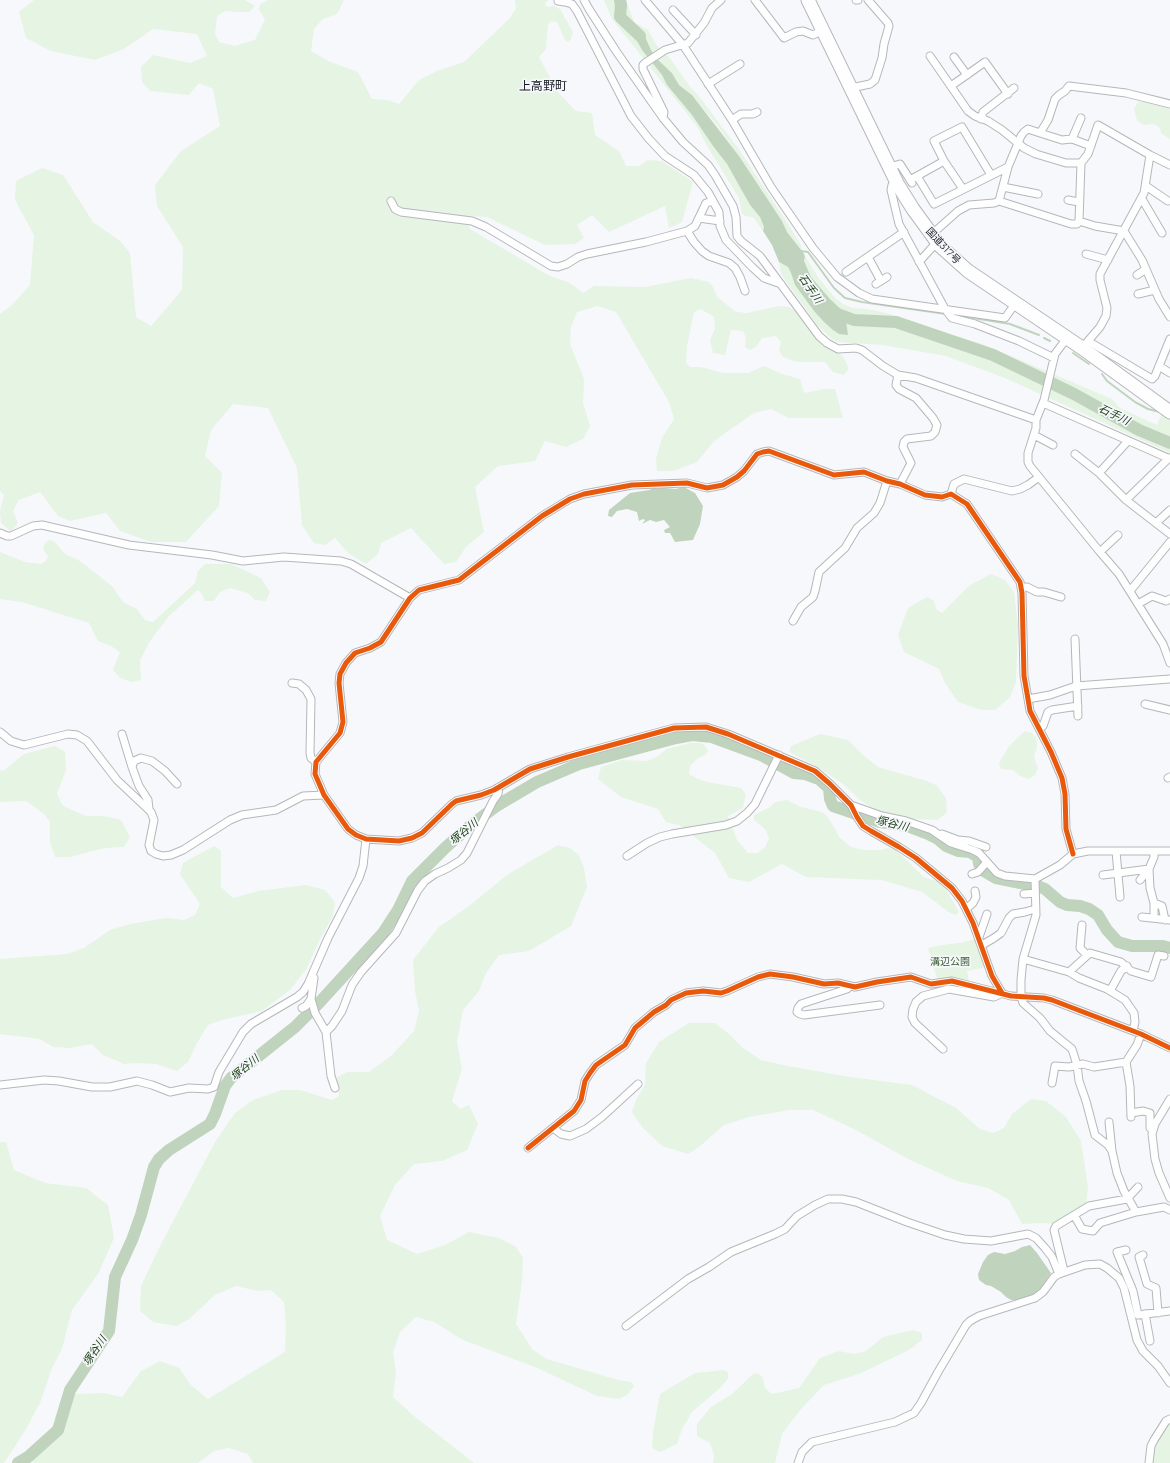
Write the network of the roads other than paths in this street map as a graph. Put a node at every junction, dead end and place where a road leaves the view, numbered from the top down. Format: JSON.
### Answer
{"nodes":[{"id":1,"x":584,"y":0,"type":"edge"},
{"id":2,"x":645,"y":0,"type":"edge"},
{"id":3,"x":721,"y":0,"type":"edge"},
{"id":4,"x":755,"y":0,"type":"edge"},
{"id":5,"x":808,"y":0,"type":"edge"},
{"id":6,"x":868,"y":0,"type":"edge"},
{"id":7,"x":558,"y":2,"type":"dead end"},
{"id":8,"x":674,"y":10,"type":"dead end"},
{"id":9,"x":824,"y":30,"type":"junction"},
{"id":10,"x":696,"y":34,"type":"junction"},
{"id":11,"x":683,"y":45,"type":"junction"},
{"id":12,"x":930,"y":56,"type":"dead end"},
{"id":13,"x":954,"y":57,"type":"dead end"},
{"id":14,"x":740,"y":64,"type":"dead end"},
{"id":15,"x":966,"y":75,"type":"junction"},
{"id":16,"x":708,"y":84,"type":"junction"},
{"id":17,"x":951,"y":86,"type":"junction"},
{"id":18,"x":851,"y":88,"type":"junction"},
{"id":19,"x":1014,"y":88,"type":"dead end"},
{"id":20,"x":1008,"y":94,"type":"junction"},
{"id":21,"x":1170,"y":104,"type":"edge"},
{"id":22,"x":757,"y":112,"type":"dead end"},
{"id":23,"x":662,"y":118,"type":"junction"},
{"id":24,"x":1081,"y":118,"type":"dead end"},
{"id":25,"x":981,"y":119,"type":"junction"},
{"id":26,"x":732,"y":120,"type":"junction"},
{"id":27,"x":1040,"y":133,"type":"junction"},
{"id":28,"x":1072,"y":139,"type":"junction"},
{"id":29,"x":1018,"y":143,"type":"junction"},
{"id":30,"x":1090,"y":146,"type":"junction"},
{"id":31,"x":1150,"y":155,"type":"junction"},
{"id":32,"x":944,"y":160,"type":"junction"},
{"id":33,"x":1081,"y":163,"type":"junction"},
{"id":34,"x":1170,"y":165,"type":"edge"},
{"id":35,"x":890,"y":167,"type":"junction"},
{"id":36,"x":1008,"y":167,"type":"junction"},
{"id":37,"x":991,"y":175,"type":"junction"},
{"id":38,"x":917,"y":176,"type":"junction"},
{"id":39,"x":896,"y":182,"type":"junction"},
{"id":40,"x":1146,"y":186,"type":"junction"},
{"id":41,"x":1003,"y":187,"type":"junction"},
{"id":42,"x":963,"y":189,"type":"junction"},
{"id":43,"x":1038,"y":194,"type":"dead end"},
{"id":44,"x":1142,"y":199,"type":"junction"},
{"id":45,"x":1068,"y":200,"type":"dead end"},
{"id":46,"x":391,"y":201,"type":"dead end"},
{"id":47,"x":713,"y":201,"type":"junction"},
{"id":48,"x":999,"y":201,"type":"junction"},
{"id":49,"x":1168,"y":201,"type":"dead end"},
{"id":50,"x":1079,"y":202,"type":"junction"},
{"id":51,"x":700,"y":218,"type":"junction"},
{"id":52,"x":720,"y":221,"type":"junction"},
{"id":53,"x":1079,"y":221,"type":"junction"},
{"id":54,"x":687,"y":231,"type":"junction"},
{"id":55,"x":1124,"y":231,"type":"junction"},
{"id":56,"x":904,"y":232,"type":"junction"},
{"id":57,"x":1162,"y":233,"type":"dead end"},
{"id":58,"x":934,"y":238,"type":"junction"},
{"id":59,"x":1086,"y":254,"type":"dead end"},
{"id":60,"x":868,"y":257,"type":"junction"},
{"id":61,"x":1108,"y":260,"type":"junction"},
{"id":62,"x":920,"y":262,"type":"junction"},
{"id":63,"x":1146,"y":269,"type":"junction"},
{"id":64,"x":846,"y":272,"type":"dead end"},
{"id":65,"x":1137,"y":275,"type":"dead end"},
{"id":66,"x":882,"y":280,"type":"dead end"},
{"id":67,"x":782,"y":284,"type":"junction"},
{"id":68,"x":1155,"y":290,"type":"junction"},
{"id":69,"x":745,"y":291,"type":"dead end"},
{"id":70,"x":1138,"y":294,"type":"dead end"},
{"id":71,"x":1015,"y":304,"type":"junction"},
{"id":72,"x":945,"y":309,"type":"junction"},
{"id":73,"x":1170,"y":316,"type":"edge"},
{"id":74,"x":1066,"y":338,"type":"junction"},
{"id":75,"x":1170,"y":339,"type":"edge"},
{"id":76,"x":1085,"y":344,"type":"junction"},
{"id":77,"x":1054,"y":358,"type":"junction"},
{"id":78,"x":1159,"y":366,"type":"junction"},
{"id":79,"x":1170,"y":373,"type":"edge"},
{"id":80,"x":898,"y":375,"type":"junction"},
{"id":81,"x":1044,"y":401,"type":"junction"},
{"id":82,"x":1170,"y":412,"type":"edge"},
{"id":83,"x":1036,"y":420,"type":"junction"},
{"id":84,"x":1034,"y":435,"type":"junction"},
{"id":85,"x":1128,"y":441,"type":"junction"},
{"id":86,"x":1052,"y":445,"type":"dead end"},
{"id":87,"x":1075,"y":454,"type":"dead end"},
{"id":88,"x":1169,"y":458,"type":"edge"},
{"id":89,"x":1099,"y":473,"type":"junction"},
{"id":90,"x":1039,"y":477,"type":"junction"},
{"id":91,"x":886,"y":481,"type":"junction"},
{"id":92,"x":900,"y":484,"type":"junction"},
{"id":93,"x":951,"y":494,"type":"junction"},
{"id":94,"x":1126,"y":500,"type":"junction"},
{"id":95,"x":1170,"y":510,"type":"edge"},
{"id":96,"x":1156,"y":523,"type":"junction"},
{"id":97,"x":0,"y":533,"type":"edge"},
{"id":98,"x":1170,"y":534,"type":"edge"},
{"id":99,"x":1118,"y":535,"type":"dead end"},
{"id":100,"x":1170,"y":542,"type":"edge"},
{"id":101,"x":1100,"y":552,"type":"junction"},
{"id":102,"x":1022,"y":587,"type":"junction"},
{"id":103,"x":1130,"y":591,"type":"junction"},
{"id":104,"x":1061,"y":597,"type":"dead end"},
{"id":105,"x":410,"y":598,"type":"junction"},
{"id":106,"x":1170,"y":599,"type":"edge"},
{"id":107,"x":1138,"y":604,"type":"junction"},
{"id":108,"x":793,"y":621,"type":"dead end"},
{"id":109,"x":1075,"y":639,"type":"dead end"},
{"id":110,"x":1170,"y":663,"type":"edge"},
{"id":111,"x":1170,"y":679,"type":"edge"},
{"id":112,"x":292,"y":683,"type":"dead end"},
{"id":113,"x":1076,"y":686,"type":"junction"},
{"id":114,"x":1028,"y":700,"type":"junction"},
{"id":115,"x":1145,"y":704,"type":"dead end"},
{"id":116,"x":1078,"y":706,"type":"junction"},
{"id":117,"x":1170,"y":710,"type":"edge"},
{"id":118,"x":1078,"y":716,"type":"dead end"},
{"id":119,"x":1039,"y":728,"type":"junction"},
{"id":120,"x":0,"y":732,"type":"edge"},
{"id":121,"x":122,"y":734,"type":"dead end"},
{"id":122,"x":778,"y":757,"type":"junction"},
{"id":123,"x":316,"y":762,"type":"junction"},
{"id":124,"x":132,"y":767,"type":"junction"},
{"id":125,"x":177,"y":784,"type":"dead end"},
{"id":126,"x":499,"y":787,"type":"junction"},
{"id":127,"x":324,"y":795,"type":"junction"},
{"id":128,"x":851,"y":807,"type":"junction"},
{"id":129,"x":149,"y":809,"type":"junction"},
{"id":130,"x":932,"y":830,"type":"junction"},
{"id":131,"x":366,"y":839,"type":"junction"},
{"id":132,"x":986,"y":847,"type":"dead end"},
{"id":133,"x":1116,"y":851,"type":"junction"},
{"id":134,"x":1170,"y":851,"type":"edge"},
{"id":135,"x":1154,"y":852,"type":"junction"},
{"id":136,"x":1072,"y":854,"type":"junction"},
{"id":137,"x":627,"y":856,"type":"dead end"},
{"id":138,"x":984,"y":866,"type":"junction"},
{"id":139,"x":1149,"y":869,"type":"junction"},
{"id":140,"x":972,"y":874,"type":"dead end"},
{"id":141,"x":1118,"y":874,"type":"junction"},
{"id":142,"x":1103,"y":875,"type":"dead end"},
{"id":143,"x":1140,"y":880,"type":"dead end"},
{"id":144,"x":1035,"y":886,"type":"junction"},
{"id":145,"x":976,"y":891,"type":"dead end"},
{"id":146,"x":1024,"y":894,"type":"dead end"},
{"id":147,"x":1120,"y":897,"type":"dead end"},
{"id":148,"x":1154,"y":903,"type":"junction"},
{"id":149,"x":966,"y":909,"type":"junction"},
{"id":150,"x":1035,"y":909,"type":"junction"},
{"id":151,"x":987,"y":914,"type":"dead end"},
{"id":152,"x":1142,"y":917,"type":"dead end"},
{"id":153,"x":1154,"y":918,"type":"junction"},
{"id":154,"x":1168,"y":920,"type":"edge"},
{"id":155,"x":1082,"y":925,"type":"dead end"},
{"id":156,"x":979,"y":937,"type":"junction"},
{"id":157,"x":982,"y":945,"type":"junction"},
{"id":158,"x":1087,"y":955,"type":"junction"},
{"id":159,"x":1164,"y":956,"type":"dead end"},
{"id":160,"x":1023,"y":959,"type":"junction"},
{"id":161,"x":1126,"y":966,"type":"junction"},
{"id":162,"x":1069,"y":972,"type":"junction"},
{"id":163,"x":313,"y":974,"type":"junction"},
{"id":164,"x":850,"y":986,"type":"junction"},
{"id":165,"x":1110,"y":991,"type":"junction"},
{"id":166,"x":1002,"y":993,"type":"junction"},
{"id":167,"x":1021,"y":997,"type":"junction"},
{"id":168,"x":880,"y":1005,"type":"dead end"},
{"id":169,"x":313,"y":1006,"type":"junction"},
{"id":170,"x":302,"y":1008,"type":"dead end"},
{"id":171,"x":1133,"y":1031,"type":"junction"},
{"id":172,"x":326,"y":1032,"type":"junction"},
{"id":173,"x":1141,"y":1034,"type":"junction"},
{"id":174,"x":1170,"y":1048,"type":"edge"},
{"id":175,"x":943,"y":1049,"type":"dead end"},
{"id":176,"x":1126,"y":1062,"type":"junction"},
{"id":177,"x":1077,"y":1065,"type":"junction"},
{"id":178,"x":1052,"y":1083,"type":"dead end"},
{"id":179,"x":638,"y":1084,"type":"dead end"},
{"id":180,"x":0,"y":1085,"type":"edge"},
{"id":181,"x":335,"y":1088,"type":"dead end"},
{"id":182,"x":1170,"y":1099,"type":"edge"},
{"id":183,"x":1109,"y":1122,"type":"dead end"},
{"id":184,"x":553,"y":1128,"type":"junction"},
{"id":185,"x":1153,"y":1130,"type":"junction"},
{"id":186,"x":528,"y":1148,"type":"dead end"},
{"id":187,"x":1112,"y":1151,"type":"junction"},
{"id":188,"x":1138,"y":1186,"type":"dead end"},
{"id":189,"x":1170,"y":1198,"type":"edge"},
{"id":190,"x":1128,"y":1199,"type":"junction"},
{"id":191,"x":1170,"y":1210,"type":"edge"},
{"id":192,"x":1136,"y":1212,"type":"junction"},
{"id":193,"x":1074,"y":1215,"type":"junction"},
{"id":194,"x":1126,"y":1250,"type":"dead end"},
{"id":195,"x":1143,"y":1255,"type":"dead end"},
{"id":196,"x":1062,"y":1272,"type":"junction"},
{"id":197,"x":1170,"y":1312,"type":"edge"},
{"id":198,"x":1158,"y":1313,"type":"junction"},
{"id":199,"x":1145,"y":1314,"type":"junction"},
{"id":200,"x":626,"y":1326,"type":"dead end"},
{"id":201,"x":1150,"y":1341,"type":"dead end"},
{"id":202,"x":1170,"y":1383,"type":"edge"},
{"id":203,"x":1170,"y":1419,"type":"edge"},
{"id":204,"x":798,"y":1463,"type":"edge"},
{"id":205,"x":1149,"y":1463,"type":"edge"}],
"edges":[{"from":1,"to":23,"type":"street"},
{"from":2,"to":11,"type":"street"},
{"from":3,"to":10,"type":"street"},
{"from":4,"to":9,"type":"street"},
{"from":5,"to":9,"type":"highway","name":"国道317号"},
{"from":6,"to":18,"type":"street"},
{"from":7,"to":47,"type":"street"},
{"from":8,"to":10,"type":"street"},
{"from":9,"to":18,"type":"highway","name":"国道317号"},
{"from":10,"to":11,"type":"street"},
{"from":11,"to":16,"type":"street"},
{"from":11,"to":23,"type":"street"},
{"from":12,"to":17,"type":"street"},
{"from":13,"to":15,"type":"street"},
{"from":14,"to":16,"type":"street"},
{"from":15,"to":17,"type":"street"},
{"from":15,"to":20,"type":"street"},
{"from":16,"to":26,"type":"street"},
{"from":17,"to":25,"type":"street"},
{"from":18,"to":35,"type":"highway","name":"国道317号"},
{"from":19,"to":20,"type":"street"},
{"from":20,"to":25,"type":"street"},
{"from":21,"to":27,"type":"street"},
{"from":22,"to":26,"type":"street"},
{"from":23,"to":67,"type":"street"},
{"from":24,"to":28,"type":"street"},
{"from":25,"to":29,"type":"street"},
{"from":26,"to":72,"type":"street"},
{"from":27,"to":28,"type":"street"},
{"from":27,"to":29,"type":"street"},
{"from":28,"to":30,"type":"street"},
{"from":29,"to":33,"type":"street"},
{"from":29,"to":36,"type":"street"},
{"from":30,"to":31,"type":"street"},
{"from":30,"to":33,"type":"street"},
{"from":31,"to":34,"type":"street"},
{"from":31,"to":40,"type":"street"},
{"from":32,"to":37,"type":"street"},
{"from":32,"to":38,"type":"street"},
{"from":32,"to":42,"type":"street"},
{"from":33,"to":50,"type":"street"},
{"from":35,"to":38,"type":"street"},
{"from":35,"to":39,"type":"highway","name":"国道317号"},
{"from":36,"to":37,"type":"street"},
{"from":36,"to":41,"type":"street"},
{"from":37,"to":42,"type":"street"},
{"from":38,"to":42,"type":"street"},
{"from":39,"to":56,"type":"street"},
{"from":39,"to":58,"type":"highway","name":"国道317号"},
{"from":40,"to":44,"type":"street"},
{"from":40,"to":49,"type":"street"},
{"from":41,"to":43,"type":"street"},
{"from":41,"to":48,"type":"street"},
{"from":44,"to":55,"type":"street"},
{"from":44,"to":57,"type":"street"},
{"from":45,"to":50,"type":"street"},
{"from":46,"to":54,"type":"street"},
{"from":47,"to":51,"type":"street"},
{"from":47,"to":52,"type":"street"},
{"from":48,"to":53,"type":"street"},
{"from":48,"to":58,"type":"street"},
{"from":50,"to":53,"type":"street"},
{"from":51,"to":52,"type":"street"},
{"from":51,"to":54,"type":"street"},
{"from":52,"to":67,"type":"street"},
{"from":53,"to":55,"type":"street"},
{"from":54,"to":69,"type":"street"},
{"from":55,"to":61,"type":"street"},
{"from":55,"to":63,"type":"street"},
{"from":56,"to":60,"type":"street"},
{"from":56,"to":62,"type":"street"},
{"from":58,"to":62,"type":"street"},
{"from":58,"to":71,"type":"highway","name":"国道317号"},
{"from":59,"to":61,"type":"street"},
{"from":60,"to":64,"type":"street"},
{"from":60,"to":66,"type":"street"},
{"from":61,"to":76,"type":"street"},
{"from":62,"to":72,"type":"street"},
{"from":63,"to":65,"type":"street"},
{"from":63,"to":68,"type":"street"},
{"from":67,"to":80,"type":"street"},
{"from":68,"to":70,"type":"street"},
{"from":68,"to":73,"type":"street"},
{"from":71,"to":72,"type":"street"},
{"from":71,"to":74,"type":"highway","name":"国道317号"},
{"from":72,"to":77,"type":"street"},
{"from":74,"to":76,"type":"highway","name":"国道317号"},
{"from":74,"to":77,"type":"street"},
{"from":75,"to":78,"type":"street"},
{"from":76,"to":78,"type":"street"},
{"from":76,"to":82,"type":"highway","name":"国道317号"},
{"from":77,"to":81,"type":"street"},
{"from":78,"to":79,"type":"street"},
{"from":80,"to":83,"type":"street"},
{"from":80,"to":92,"type":"street"},
{"from":81,"to":83,"type":"street"},
{"from":81,"to":85,"type":"street"},
{"from":83,"to":84,"type":"street"},
{"from":84,"to":86,"type":"street"},
{"from":84,"to":90,"type":"street"},
{"from":85,"to":88,"type":"street"},
{"from":85,"to":89,"type":"street"},
{"from":87,"to":89,"type":"street"},
{"from":88,"to":94,"type":"street"},
{"from":89,"to":94,"type":"street"},
{"from":90,"to":93,"type":"street"},
{"from":90,"to":101,"type":"street"},
{"from":91,"to":92,"type":"street"},
{"from":91,"to":105,"type":"street"},
{"from":91,"to":108,"type":"street"},
{"from":92,"to":93,"type":"street"},
{"from":93,"to":102,"type":"street"},
{"from":94,"to":96,"type":"street"},
{"from":95,"to":96,"type":"street"},
{"from":96,"to":98,"type":"street"},
{"from":97,"to":105,"type":"street"},
{"from":99,"to":101,"type":"street"},
{"from":100,"to":103,"type":"street"},
{"from":101,"to":103,"type":"street"},
{"from":102,"to":104,"type":"street"},
{"from":102,"to":114,"type":"street"},
{"from":103,"to":107,"type":"street"},
{"from":105,"to":123,"type":"street"},
{"from":106,"to":107,"type":"street"},
{"from":107,"to":110,"type":"street"},
{"from":109,"to":113,"type":"street"},
{"from":111,"to":113,"type":"street"},
{"from":112,"to":123,"type":"street"},
{"from":113,"to":114,"type":"street"},
{"from":113,"to":116,"type":"street"},
{"from":114,"to":119,"type":"street"},
{"from":115,"to":117,"type":"street"},
{"from":116,"to":118,"type":"street"},
{"from":116,"to":119,"type":"street"},
{"from":119,"to":136,"type":"street"},
{"from":120,"to":129,"type":"street"},
{"from":121,"to":124,"type":"street"},
{"from":122,"to":126,"type":"street"},
{"from":122,"to":128,"type":"street"},
{"from":122,"to":137,"type":"street"},
{"from":123,"to":127,"type":"street"},
{"from":124,"to":125,"type":"street"},
{"from":124,"to":129,"type":"street"},
{"from":126,"to":131,"type":"street"},
{"from":126,"to":172,"type":"street"},
{"from":127,"to":129,"type":"street"},
{"from":127,"to":131,"type":"street"},
{"from":128,"to":130,"type":"street"},
{"from":128,"to":149,"type":"street"},
{"from":130,"to":132,"type":"street"},
{"from":130,"to":138,"type":"street"},
{"from":131,"to":163,"type":"street"},
{"from":133,"to":135,"type":"street"},
{"from":133,"to":136,"type":"street"},
{"from":133,"to":141,"type":"street"},
{"from":134,"to":135,"type":"street"},
{"from":135,"to":139,"type":"street"},
{"from":136,"to":144,"type":"street"},
{"from":138,"to":140,"type":"street"},
{"from":138,"to":144,"type":"street"},
{"from":139,"to":141,"type":"street"},
{"from":139,"to":143,"type":"street"},
{"from":139,"to":148,"type":"street"},
{"from":141,"to":142,"type":"street"},
{"from":141,"to":147,"type":"street"},
{"from":144,"to":146,"type":"street"},
{"from":144,"to":150,"type":"street"},
{"from":145,"to":149,"type":"street"},
{"from":148,"to":153,"type":"street"},
{"from":148,"to":154,"type":"street"},
{"from":149,"to":156,"type":"street"},
{"from":150,"to":157,"type":"street"},
{"from":150,"to":160,"type":"street"},
{"from":151,"to":156,"type":"street"},
{"from":152,"to":153,"type":"street"},
{"from":153,"to":154,"type":"street"},
{"from":155,"to":158,"type":"street"},
{"from":156,"to":157,"type":"street"},
{"from":157,"to":166,"type":"street"},
{"from":158,"to":161,"type":"street"},
{"from":158,"to":162,"type":"street"},
{"from":159,"to":161,"type":"street"},
{"from":160,"to":162,"type":"street"},
{"from":160,"to":167,"type":"street"},
{"from":161,"to":165,"type":"street"},
{"from":162,"to":165,"type":"street"},
{"from":163,"to":169,"type":"street"},
{"from":163,"to":180,"type":"street"},
{"from":164,"to":166,"type":"street"},
{"from":164,"to":168,"type":"street"},
{"from":164,"to":184,"type":"street"},
{"from":165,"to":171,"type":"street"},
{"from":166,"to":167,"type":"street"},
{"from":166,"to":175,"type":"street"},
{"from":167,"to":171,"type":"street"},
{"from":167,"to":177,"type":"street"},
{"from":169,"to":170,"type":"street"},
{"from":169,"to":172,"type":"street"},
{"from":171,"to":173,"type":"street"},
{"from":172,"to":181,"type":"street"},
{"from":173,"to":174,"type":"street"},
{"from":173,"to":176,"type":"street"},
{"from":176,"to":177,"type":"street"},
{"from":176,"to":185,"type":"street"},
{"from":177,"to":178,"type":"street"},
{"from":177,"to":187,"type":"street"},
{"from":179,"to":184,"type":"street"},
{"from":182,"to":185,"type":"street"},
{"from":183,"to":187,"type":"street"},
{"from":184,"to":186,"type":"street"},
{"from":185,"to":189,"type":"street"},
{"from":187,"to":190,"type":"street"},
{"from":188,"to":190,"type":"street"},
{"from":190,"to":192,"type":"street"},
{"from":190,"to":193,"type":"street"},
{"from":191,"to":192,"type":"street"},
{"from":192,"to":193,"type":"street"},
{"from":193,"to":196,"type":"street"},
{"from":194,"to":199,"type":"street"},
{"from":195,"to":198,"type":"street"},
{"from":196,"to":200,"type":"street"},
{"from":196,"to":202,"type":"street"},
{"from":196,"to":204,"type":"street"},
{"from":197,"to":198,"type":"street"},
{"from":198,"to":199,"type":"street"},
{"from":199,"to":201,"type":"street"},
{"from":203,"to":205,"type":"street"}]}
